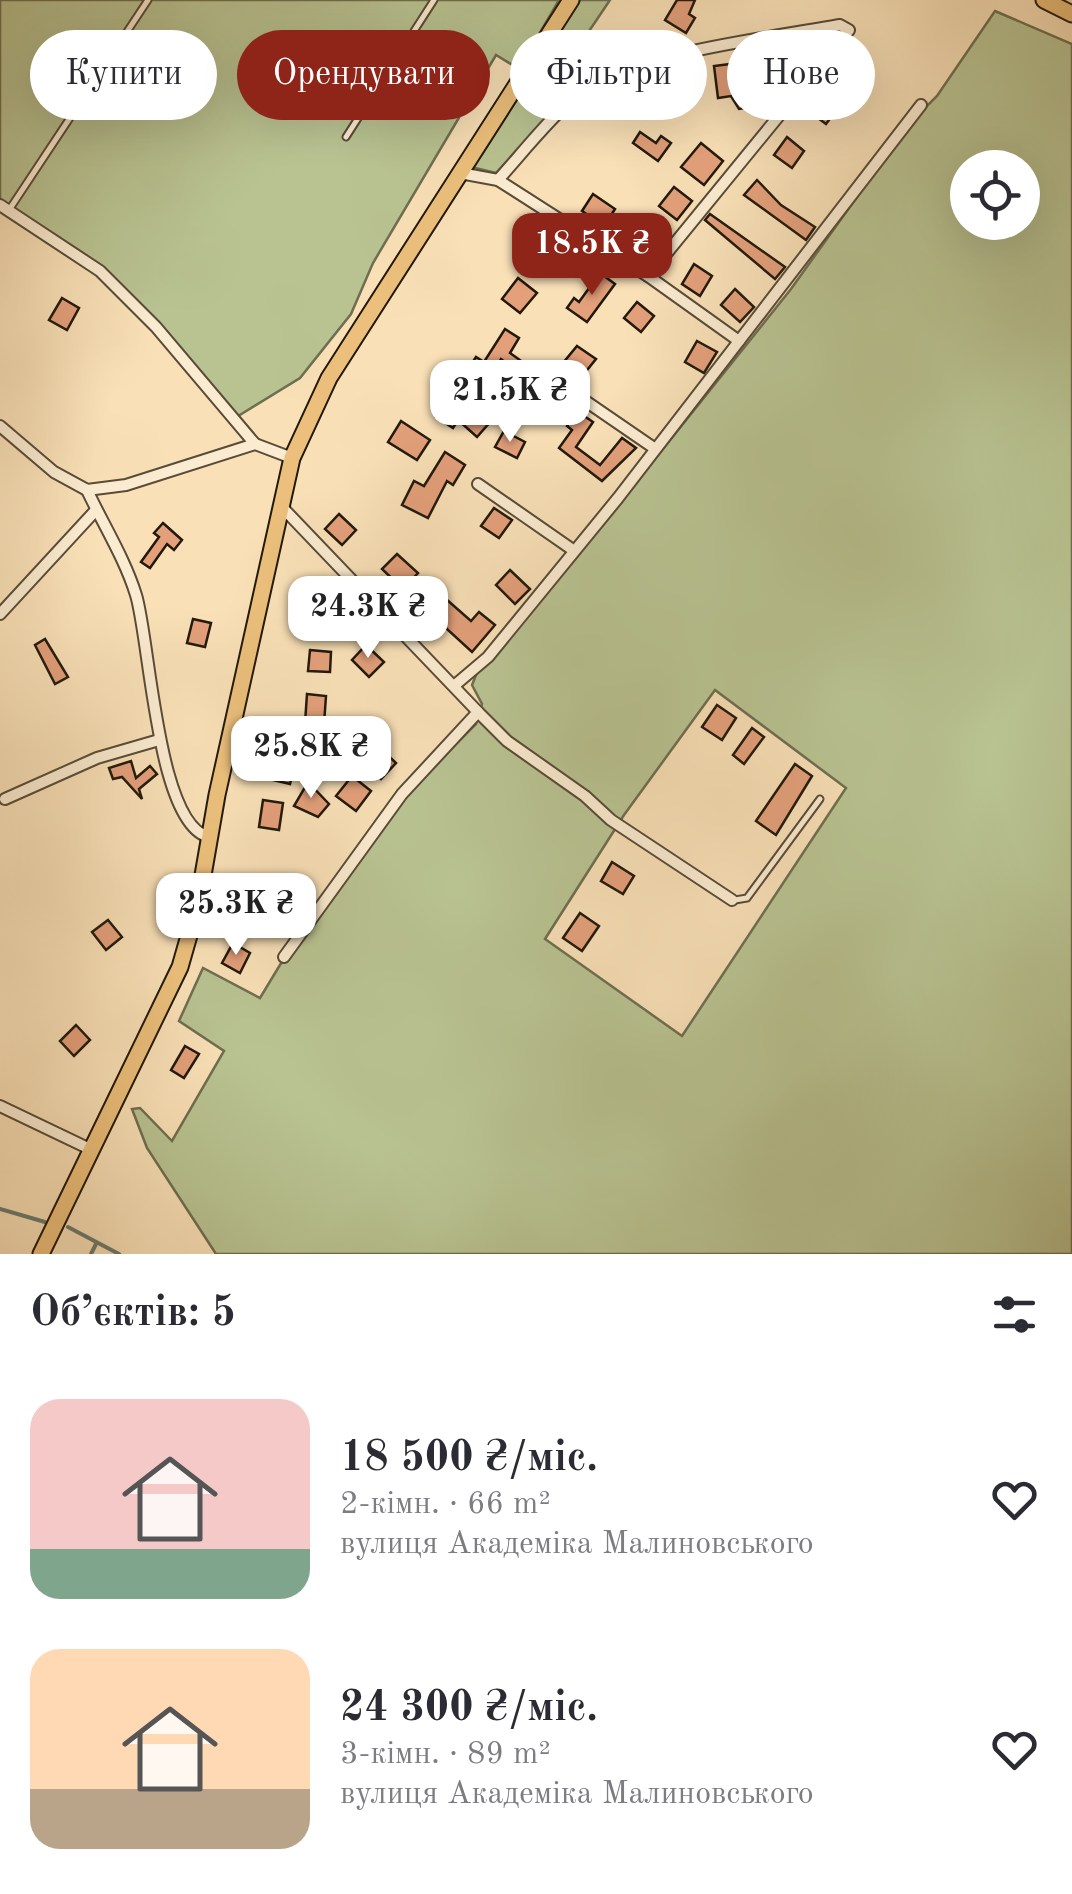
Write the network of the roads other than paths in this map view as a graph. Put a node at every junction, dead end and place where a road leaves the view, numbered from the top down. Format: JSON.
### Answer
{"nodes":[{"id":1,"x":148,"y":0,"type":"edge"},
{"id":2,"x":434,"y":0,"type":"edge"},
{"id":3,"x":571,"y":0,"type":"edge"},
{"id":4,"x":1044,"y":0,"type":"edge"},
{"id":5,"x":1072,"y":14,"type":"edge"},
{"id":6,"x":921,"y":105,"type":"dead end"},
{"id":7,"x":346,"y":137,"type":"dead end"},
{"id":8,"x":460,"y":173,"type":"junction"},
{"id":9,"x":498,"y":180,"type":"junction"},
{"id":10,"x":4,"y":208,"type":"edge"},
{"id":11,"x":648,"y":276,"type":"junction"},
{"id":12,"x":739,"y":341,"type":"junction"},
{"id":13,"x":568,"y":388,"type":"dead end"},
{"id":14,"x":0,"y":426,"type":"edge"},
{"id":15,"x":255,"y":444,"type":"junction"},
{"id":16,"x":654,"y":448,"type":"junction"},
{"id":17,"x":292,"y":458,"type":"junction"},
{"id":18,"x":478,"y":484,"type":"dead end"},
{"id":19,"x":88,"y":490,"type":"junction"},
{"id":20,"x":279,"y":504,"type":"junction"},
{"id":21,"x":96,"y":510,"type":"junction"},
{"id":22,"x":574,"y":550,"type":"junction"},
{"id":23,"x":0,"y":614,"type":"edge"},
{"id":24,"x":455,"y":685,"type":"junction"},
{"id":25,"x":478,"y":712,"type":"junction"},
{"id":26,"x":159,"y":740,"type":"junction"},
{"id":27,"x":5,"y":799,"type":"dead end"},
{"id":28,"x":820,"y":799,"type":"dead end"},
{"id":29,"x":210,"y":837,"type":"junction"},
{"id":30,"x":732,"y":900,"type":"joint"},
{"id":31,"x":284,"y":957,"type":"dead end"},
{"id":32,"x":0,"y":1106,"type":"edge"},
{"id":33,"x":92,"y":1150,"type":"junction"},
{"id":34,"x":42,"y":1254,"type":"edge"}],
"edges":[{"from":1,"to":10,"type":"lane"},
{"from":2,"to":7,"type":"lane"},
{"from":3,"to":8,"type":"main road"},
{"from":4,"to":5,"type":"main road"},
{"from":6,"to":12,"type":"street"},
{"from":8,"to":9,"type":"street"},
{"from":8,"to":17,"type":"main road"},
{"from":9,"to":11,"type":"street"},
{"from":9,"to":11,"type":"street"},
{"from":10,"to":15,"type":"street"},
{"from":11,"to":12,"type":"street"},
{"from":12,"to":16,"type":"street"},
{"from":13,"to":16,"type":"street"},
{"from":14,"to":19,"type":"street"},
{"from":15,"to":17,"type":"street"},
{"from":15,"to":19,"type":"street"},
{"from":16,"to":22,"type":"street"},
{"from":17,"to":20,"type":"main road"},
{"from":18,"to":22,"type":"street"},
{"from":19,"to":21,"type":"street"},
{"from":20,"to":24,"type":"street"},
{"from":20,"to":29,"type":"main road"},
{"from":21,"to":23,"type":"street"},
{"from":21,"to":26,"type":"street"},
{"from":22,"to":24,"type":"street"},
{"from":24,"to":25,"type":"street"},
{"from":25,"to":30,"type":"street"},
{"from":25,"to":31,"type":"street"},
{"from":26,"to":27,"type":"street"},
{"from":26,"to":29,"type":"street"},
{"from":28,"to":30,"type":"lane"},
{"from":29,"to":33,"type":"main road"},
{"from":32,"to":33,"type":"street"},
{"from":33,"to":34,"type":"main road"}]}
